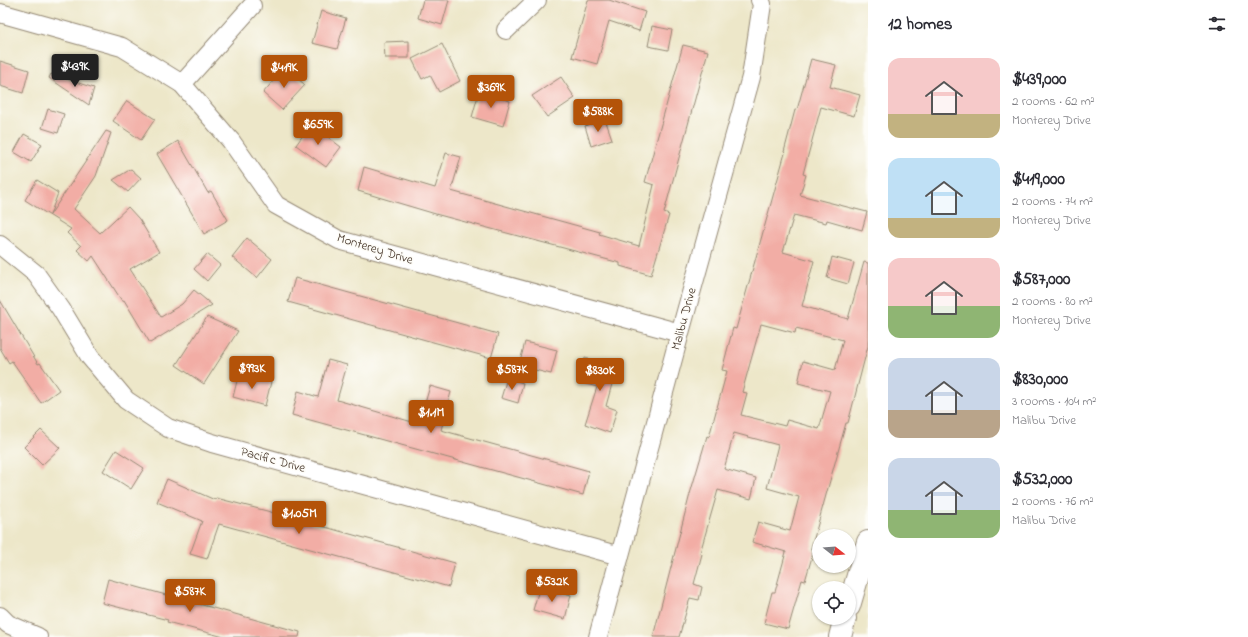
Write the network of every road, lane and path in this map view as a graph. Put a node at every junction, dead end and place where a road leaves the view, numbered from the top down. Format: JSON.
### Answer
{"nodes":[{"id":1,"x":537,"y":0,"type":"edge"},
{"id":2,"x":760,"y":0,"type":"edge"},
{"id":3,"x":252,"y":6,"type":"dead end"},
{"id":4,"x":0,"y":13,"type":"edge"},
{"id":5,"x":506,"y":30,"type":"dead end"},
{"id":6,"x":182,"y":84,"type":"junction"},
{"id":7,"x":0,"y":246,"type":"edge"},
{"id":8,"x":680,"y":333,"type":"junction"},
{"id":9,"x":868,"y":542,"type":"edge"},
{"id":10,"x":620,"y":556,"type":"junction"},
{"id":11,"x":856,"y":582,"type":"edge"},
{"id":12,"x":0,"y":616,"type":"edge"},
{"id":13,"x":843,"y":625,"type":"edge"},
{"id":14,"x":38,"y":637,"type":"edge"},
{"id":15,"x":598,"y":637,"type":"edge"},
{"id":16,"x":840,"y":637,"type":"edge"}],
"edges":[{"from":1,"to":5,"type":"street"},
{"from":2,"to":8,"type":"street","name":"Malibu Drive"},
{"from":3,"to":6,"type":"street"},
{"from":4,"to":6,"type":"street","name":"Monterey Drive"},
{"from":6,"to":8,"type":"street","name":"Monterey Drive"},
{"from":7,"to":10,"type":"street","name":"Pacific Drive"},
{"from":8,"to":10,"type":"street","name":"Malibu Drive"},
{"from":9,"to":11,"type":"street"},
{"from":10,"to":15,"type":"street","name":"Malibu Drive"},
{"from":12,"to":14,"type":"street"},
{"from":13,"to":16,"type":"street"}]}
